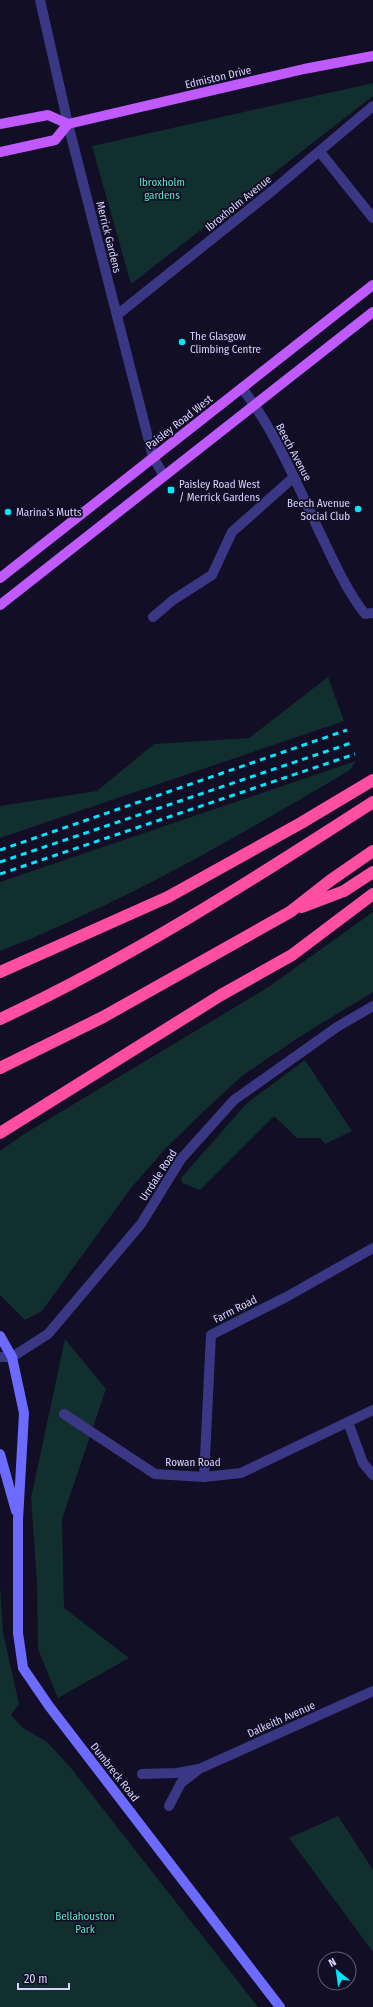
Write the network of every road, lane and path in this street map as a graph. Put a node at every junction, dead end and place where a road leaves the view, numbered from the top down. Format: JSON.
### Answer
{"nodes":[{"id":1,"x":40,"y":0,"type":"edge"},
{"id":2,"x":373,"y":56,"type":"edge"},
{"id":3,"x":373,"y":106,"type":"edge"},
{"id":4,"x":0,"y":124,"type":"edge"},
{"id":5,"x":68,"y":124,"type":"junction"},
{"id":6,"x":0,"y":152,"type":"edge"},
{"id":7,"x":320,"y":152,"type":"junction"},
{"id":8,"x":373,"y":218,"type":"edge"},
{"id":9,"x":373,"y":285,"type":"edge"},
{"id":10,"x":373,"y":312,"type":"edge"},
{"id":11,"x":117,"y":315,"type":"junction"},
{"id":12,"x":242,"y":388,"type":"junction"},
{"id":13,"x":255,"y":405,"type":"junction"},
{"id":14,"x":153,"y":457,"type":"junction"},
{"id":15,"x":164,"y":476,"type":"junction"},
{"id":16,"x":294,"y":478,"type":"junction"},
{"id":17,"x":0,"y":578,"type":"edge"},
{"id":18,"x":0,"y":605,"type":"edge"},
{"id":19,"x":369,"y":614,"type":"edge"},
{"id":20,"x":153,"y":617,"type":"dead end"},
{"id":21,"x":373,"y":780,"type":"edge"},
{"id":22,"x":373,"y":802,"type":"edge"},
{"id":23,"x":373,"y":851,"type":"edge"},
{"id":24,"x":373,"y":872,"type":"edge"},
{"id":25,"x":373,"y":894,"type":"edge"},
{"id":26,"x":290,"y":912,"type":"junction"},
{"id":27,"x":0,"y":972,"type":"edge"},
{"id":28,"x":373,"y":1006,"type":"edge"},
{"id":29,"x":0,"y":1019,"type":"edge"},
{"id":30,"x":0,"y":1068,"type":"edge"},
{"id":31,"x":0,"y":1133,"type":"edge"},
{"id":32,"x":373,"y":1248,"type":"edge"},
{"id":33,"x":0,"y":1336,"type":"edge"},
{"id":34,"x":0,"y":1357,"type":"edge"},
{"id":35,"x":12,"y":1357,"type":"junction"},
{"id":36,"x":373,"y":1410,"type":"edge"},
{"id":37,"x":64,"y":1414,"type":"dead end"},
{"id":38,"x":348,"y":1422,"type":"junction"},
{"id":39,"x":0,"y":1454,"type":"edge"},
{"id":40,"x":373,"y":1475,"type":"edge"},
{"id":41,"x":204,"y":1477,"type":"junction"},
{"id":42,"x":18,"y":1520,"type":"junction"},
{"id":43,"x":373,"y":1691,"type":"edge"},
{"id":44,"x":199,"y":1769,"type":"junction"},
{"id":45,"x":142,"y":1774,"type":"dead end"},
{"id":46,"x":169,"y":1806,"type":"dead end"},
{"id":47,"x":280,"y":2007,"type":"edge"}],
"edges":[{"from":1,"to":5,"type":"street","name":"Merrick Gardens"},
{"from":2,"to":5,"type":"main road","name":"Edmiston Drive"},
{"from":3,"to":7,"type":"street","name":"Ibroxholm Avenue"},
{"from":4,"to":5,"type":"main road"},
{"from":5,"to":6,"type":"main road"},
{"from":5,"to":11,"type":"street","name":"Merrick Gardens"},
{"from":7,"to":8,"type":"street"},
{"from":7,"to":11,"type":"street","name":"Ibroxholm Avenue"},
{"from":9,"to":12,"type":"main road","name":"Paisley Road West"},
{"from":10,"to":13,"type":"main road"},
{"from":11,"to":14,"type":"street","name":"Merrick Gardens"},
{"from":12,"to":13,"type":"street","name":"Beech Avenue"},
{"from":12,"to":14,"type":"main road","name":"Paisley Road West"},
{"from":13,"to":15,"type":"main road"},
{"from":13,"to":16,"type":"street","name":"Beech Avenue"},
{"from":14,"to":15,"type":"street","name":"Merrick Gardens"},
{"from":14,"to":17,"type":"main road","name":"Paisley Road West"},
{"from":15,"to":18,"type":"main road"},
{"from":16,"to":19,"type":"street","name":"Beech Avenue"},
{"from":16,"to":20,"type":"street"},
{"from":21,"to":27,"type":"highway"},
{"from":22,"to":29,"type":"highway"},
{"from":23,"to":26,"type":"highway"},
{"from":24,"to":26,"type":"highway"},
{"from":25,"to":31,"type":"highway"},
{"from":26,"to":30,"type":"highway"},
{"from":28,"to":35,"type":"street","name":"Urrdale Road"},
{"from":32,"to":41,"type":"street","name":"Farm Road"},
{"from":33,"to":35,"type":"main road","name":"Dumbreck Road"},
{"from":34,"to":35,"type":"street"},
{"from":35,"to":42,"type":"main road","name":"Dumbreck Road"},
{"from":36,"to":38,"type":"street","name":"Rowan Road"},
{"from":37,"to":41,"type":"street","name":"Rowan Road"},
{"from":38,"to":40,"type":"street"},
{"from":38,"to":41,"type":"street","name":"Rowan Road"},
{"from":39,"to":42,"type":"main road","name":"Dumbreck Road"},
{"from":42,"to":47,"type":"main road","name":"Dumbreck Road"},
{"from":43,"to":44,"type":"street","name":"Dalkeith Avenue"},
{"from":44,"to":45,"type":"street","name":"Dalkeith Avenue"},
{"from":44,"to":46,"type":"street","name":"Dalkeith Avenue"}]}
